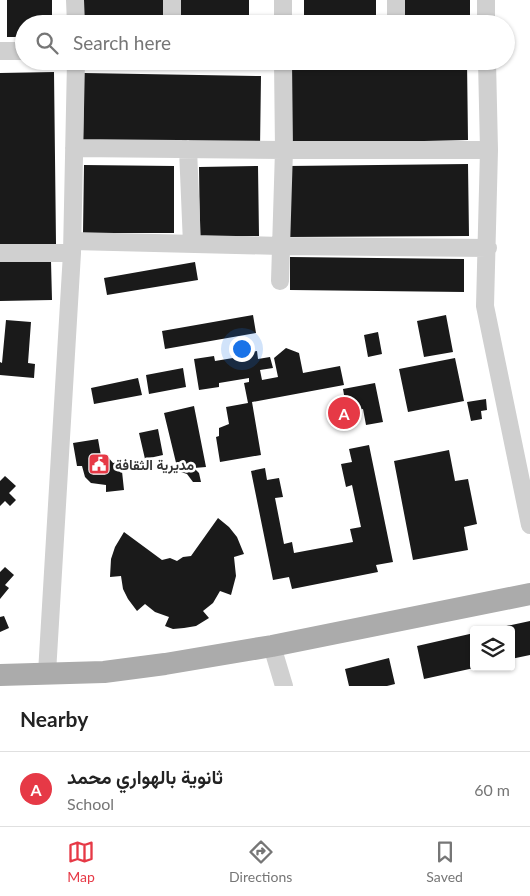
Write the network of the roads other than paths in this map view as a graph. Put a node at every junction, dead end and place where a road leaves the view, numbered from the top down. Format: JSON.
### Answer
{"nodes":[{"id":1,"x":75,"y":0,"type":"edge"},
{"id":2,"x":172,"y":0,"type":"edge"},
{"id":3,"x":282,"y":0,"type":"edge"},
{"id":4,"x":396,"y":0,"type":"edge"},
{"id":5,"x":486,"y":0,"type":"edge"},
{"id":6,"x":76,"y":15,"type":"edge"},
{"id":7,"x":172,"y":15,"type":"edge"},
{"id":8,"x":283,"y":15,"type":"edge"},
{"id":9,"x":396,"y":15,"type":"edge"},
{"id":10,"x":486,"y":15,"type":"edge"},
{"id":11,"x":0,"y":51,"type":"edge"},
{"id":12,"x":15,"y":51,"type":"edge"},
{"id":13,"x":76,"y":70,"type":"edge"},
{"id":14,"x":283,"y":70,"type":"edge"},
{"id":15,"x":487,"y":70,"type":"edge"},
{"id":16,"x":74,"y":148,"type":"junction"},
{"id":17,"x":188,"y":149,"type":"junction"},
{"id":18,"x":284,"y":150,"type":"junction"},
{"id":19,"x":489,"y":150,"type":"junction"},
{"id":20,"x":192,"y":244,"type":"junction"},
{"id":21,"x":281,"y":246,"type":"junction"},
{"id":22,"x":73,"y":247,"type":"junction"},
{"id":23,"x":488,"y":248,"type":"junction"},
{"id":24,"x":0,"y":253,"type":"edge"},
{"id":25,"x":280,"y":281,"type":"dead end"},
{"id":26,"x":530,"y":525,"type":"edge"},
{"id":27,"x":530,"y":594,"type":"edge"},
{"id":28,"x":272,"y":646,"type":"junction"},
{"id":29,"x":47,"y":673,"type":"junction"},
{"id":30,"x":0,"y":675,"type":"edge"},
{"id":31,"x":4,"y":686,"type":"edge"},
{"id":32,"x":284,"y":686,"type":"edge"}],
"edges":[{"from":1,"to":6,"type":"street"},
{"from":2,"to":7,"type":"street"},
{"from":3,"to":8,"type":"street"},
{"from":4,"to":9,"type":"street"},
{"from":5,"to":10,"type":"street"},
{"from":11,"to":12,"type":"street"},
{"from":13,"to":16,"type":"street"},
{"from":14,"to":18,"type":"street"},
{"from":15,"to":19,"type":"street"},
{"from":16,"to":17,"type":"street"},
{"from":16,"to":22,"type":"street"},
{"from":17,"to":18,"type":"street"},
{"from":17,"to":20,"type":"street"},
{"from":18,"to":19,"type":"street"},
{"from":18,"to":21,"type":"street"},
{"from":19,"to":23,"type":"street"},
{"from":20,"to":21,"type":"street"},
{"from":20,"to":22,"type":"street"},
{"from":21,"to":23,"type":"street"},
{"from":21,"to":25,"type":"street"},
{"from":22,"to":24,"type":"street"},
{"from":22,"to":29,"type":"street"},
{"from":23,"to":26,"type":"street"},
{"from":27,"to":28,"type":"main road"},
{"from":28,"to":29,"type":"main road"},
{"from":28,"to":32,"type":"street"},
{"from":29,"to":30,"type":"main road"},
{"from":30,"to":31,"type":"street"}]}
